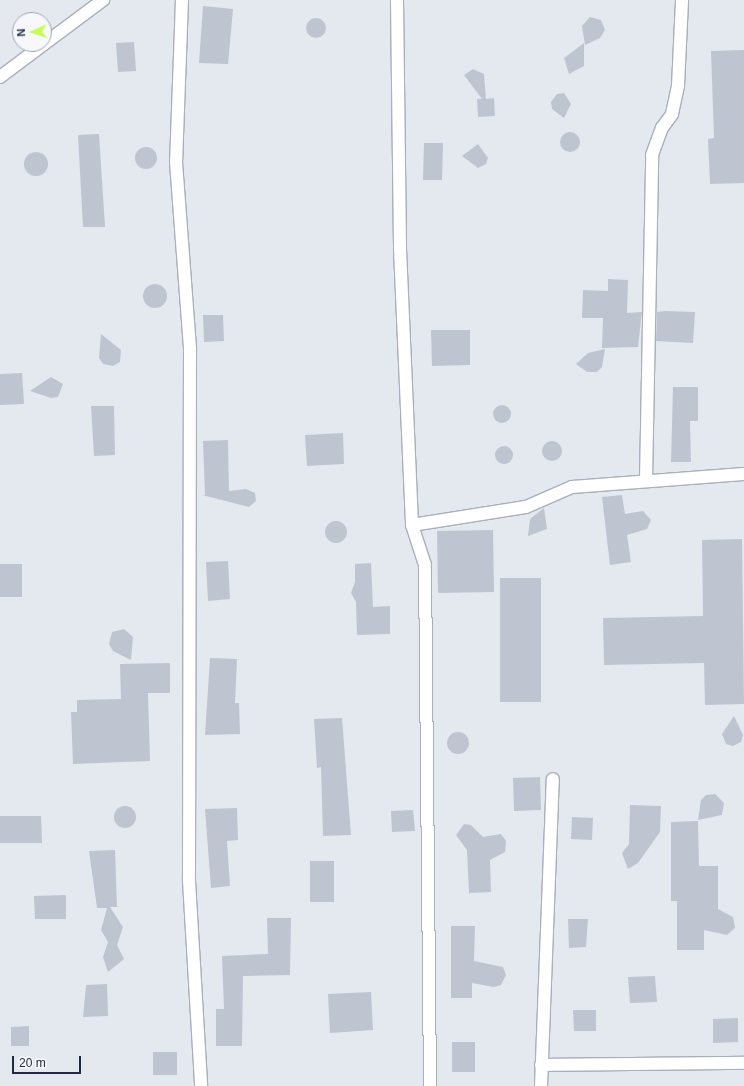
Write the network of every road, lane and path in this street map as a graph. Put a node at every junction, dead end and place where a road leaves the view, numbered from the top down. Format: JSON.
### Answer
{"nodes":[{"id":1,"x":102,"y":0,"type":"edge"},
{"id":2,"x":182,"y":0,"type":"edge"},
{"id":3,"x":398,"y":0,"type":"edge"},
{"id":4,"x":682,"y":0,"type":"edge"},
{"id":5,"x":52,"y":38,"type":"edge"},
{"id":6,"x":33,"y":52,"type":"edge"},
{"id":7,"x":0,"y":77,"type":"edge"},
{"id":8,"x":744,"y":474,"type":"edge"},
{"id":9,"x":646,"y":480,"type":"junction"},
{"id":10,"x":412,"y":526,"type":"junction"},
{"id":11,"x":553,"y":779,"type":"dead end"},
{"id":12,"x":744,"y":1063,"type":"edge"},
{"id":13,"x":541,"y":1065,"type":"junction"},
{"id":14,"x":200,"y":1086,"type":"edge"},
{"id":15,"x":430,"y":1086,"type":"edge"},
{"id":16,"x":541,"y":1086,"type":"edge"}],
"edges":[{"from":1,"to":5,"type":"street"},
{"from":2,"to":14,"type":"street"},
{"from":3,"to":10,"type":"street"},
{"from":4,"to":9,"type":"street"},
{"from":6,"to":7,"type":"street"},
{"from":8,"to":9,"type":"street"},
{"from":9,"to":10,"type":"street"},
{"from":10,"to":15,"type":"street"},
{"from":11,"to":13,"type":"street"},
{"from":12,"to":13,"type":"street"},
{"from":13,"to":16,"type":"street"}]}
